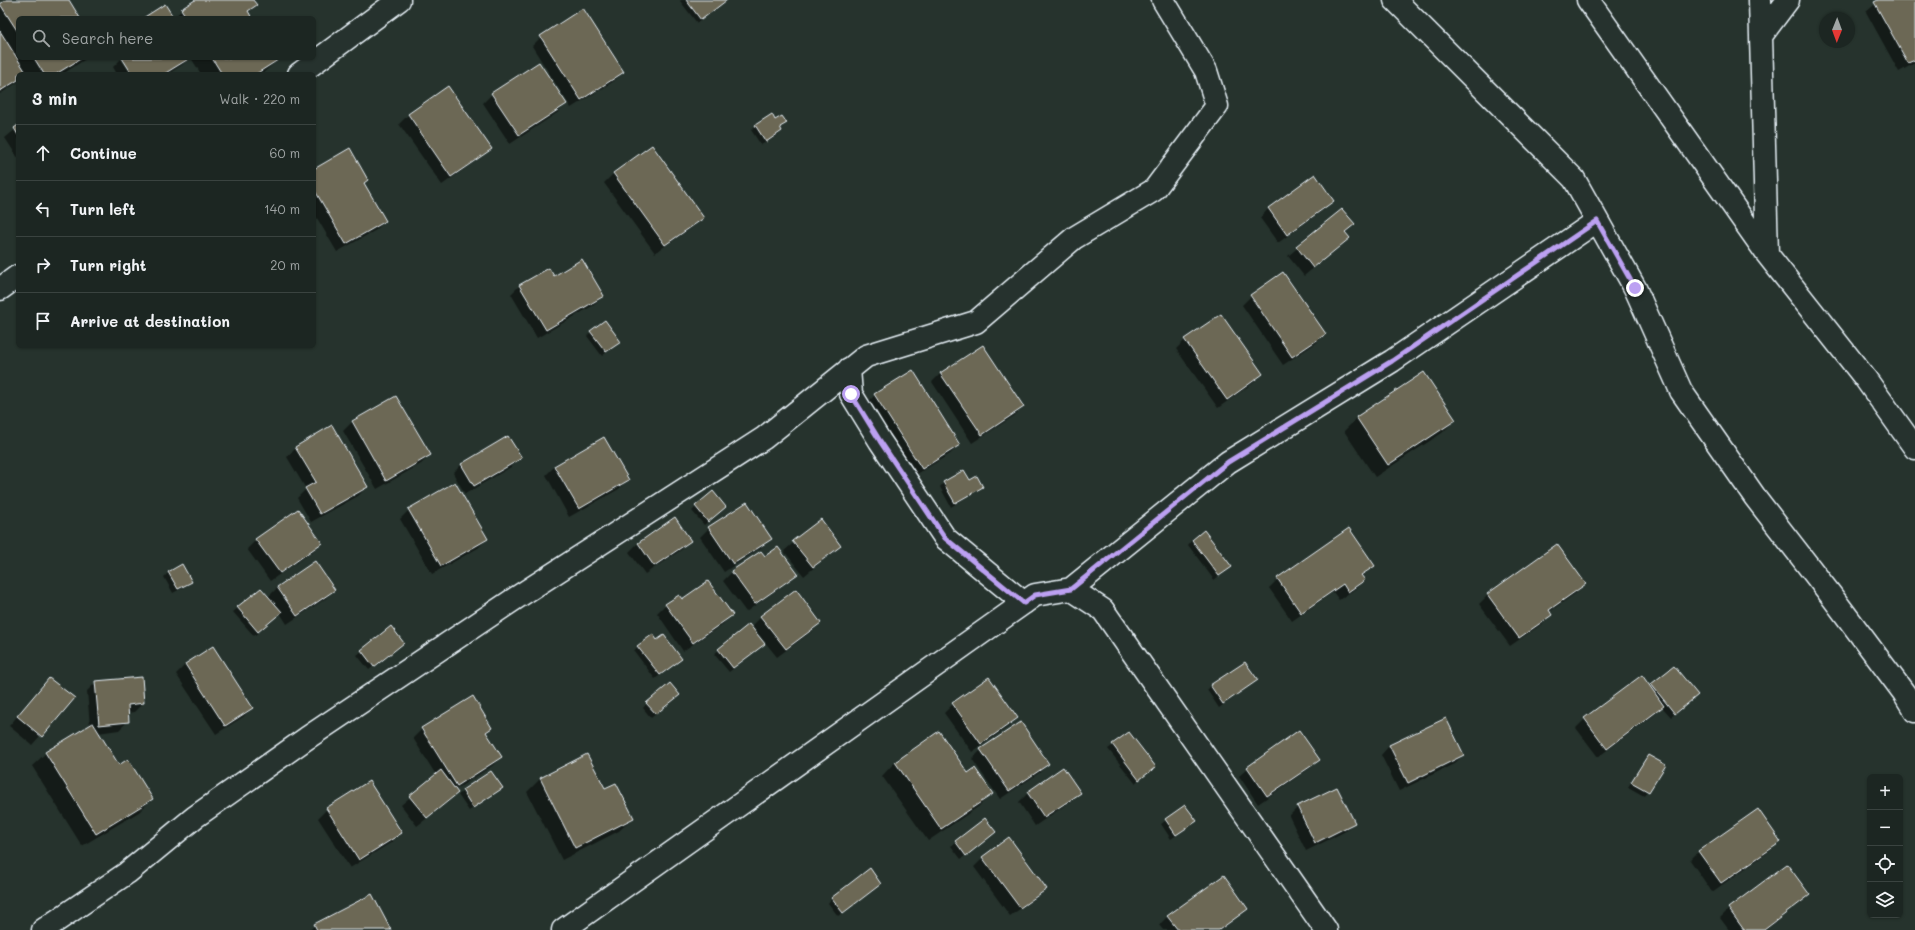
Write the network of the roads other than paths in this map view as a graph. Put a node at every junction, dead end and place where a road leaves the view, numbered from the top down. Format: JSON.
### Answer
{"nodes":[{"id":1,"x":399,"y":0,"type":"edge"},
{"id":2,"x":1163,"y":0,"type":"edge"},
{"id":3,"x":1395,"y":0,"type":"edge"},
{"id":4,"x":1588,"y":0,"type":"edge"},
{"id":5,"x":1760,"y":0,"type":"edge"},
{"id":6,"x":1788,"y":0,"type":"edge"},
{"id":7,"x":1761,"y":36,"type":"junction"},
{"id":8,"x":302,"y":72,"type":"edge"},
{"id":9,"x":1597,"y":221,"type":"junction"},
{"id":10,"x":1767,"y":254,"type":"junction"},
{"id":11,"x":16,"y":277,"type":"edge"},
{"id":12,"x":0,"y":288,"type":"edge"},
{"id":13,"x":849,"y":370,"type":"junction"},
{"id":14,"x":1915,"y":448,"type":"edge"},
{"id":15,"x":1071,"y":589,"type":"junction"},
{"id":16,"x":1024,"y":603,"type":"junction"},
{"id":17,"x":1915,"y":711,"type":"edge"},
{"id":18,"x":43,"y":930,"type":"edge"},
{"id":19,"x":563,"y":930,"type":"edge"},
{"id":20,"x":1326,"y":930,"type":"edge"}],
"edges":[{"from":1,"to":8,"type":"street"},
{"from":2,"to":13,"type":"street"},
{"from":3,"to":9,"type":"street"},
{"from":4,"to":10,"type":"street"},
{"from":5,"to":7,"type":"street"},
{"from":6,"to":7,"type":"street"},
{"from":7,"to":10,"type":"street"},
{"from":9,"to":15,"type":"street"},
{"from":9,"to":17,"type":"street"},
{"from":10,"to":14,"type":"street"},
{"from":11,"to":12,"type":"street"},
{"from":13,"to":16,"type":"street"},
{"from":13,"to":18,"type":"street"},
{"from":15,"to":16,"type":"street"},
{"from":15,"to":20,"type":"street"},
{"from":16,"to":19,"type":"street"}]}
